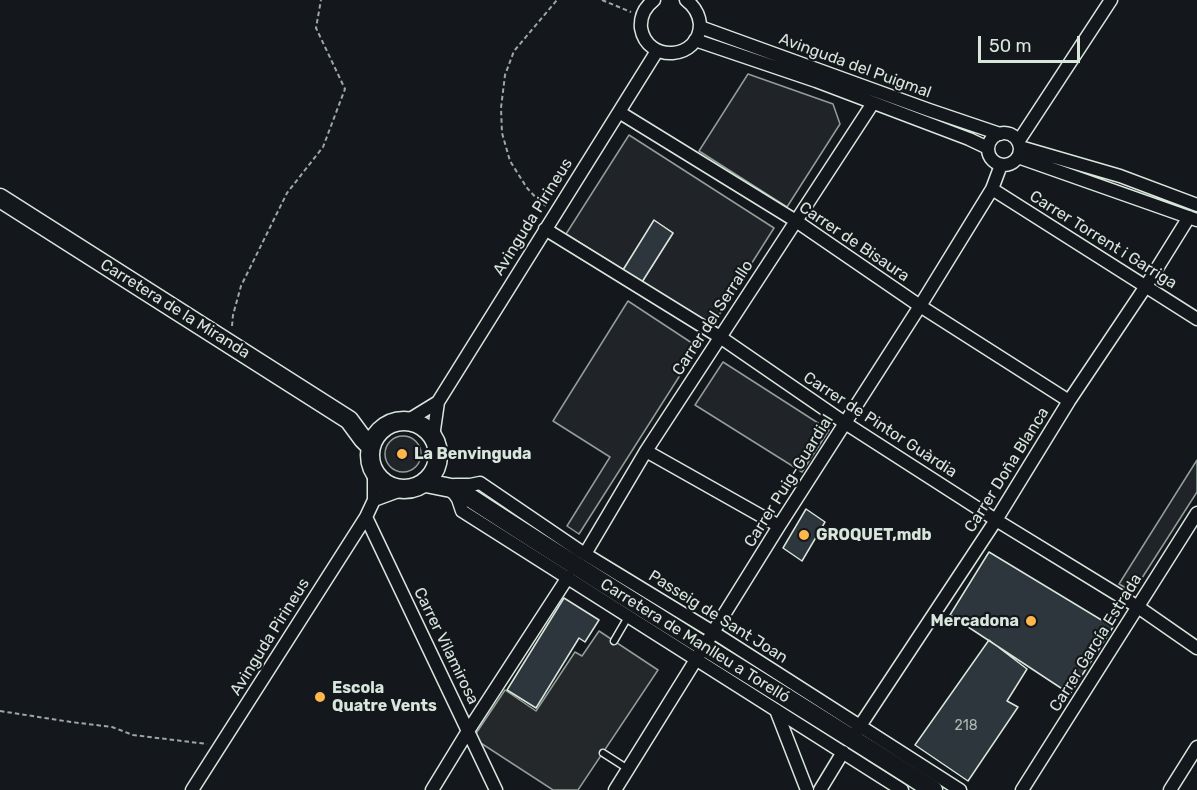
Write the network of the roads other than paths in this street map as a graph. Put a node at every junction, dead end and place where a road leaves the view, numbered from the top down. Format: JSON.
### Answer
{"nodes":[{"id":1,"x":654,"y":0,"type":"edge"},
{"id":2,"x":1111,"y":0,"type":"edge"},
{"id":3,"x":688,"y":1,"type":"edge"},
{"id":4,"x":700,"y":27,"type":"junction"},
{"id":5,"x":695,"y":40,"type":"junction"},
{"id":6,"x":657,"y":51,"type":"junction"},
{"id":7,"x":873,"y":103,"type":"junction"},
{"id":8,"x":620,"y":112,"type":"junction"},
{"id":9,"x":1000,"y":134,"type":"junction"},
{"id":10,"x":988,"y":148,"type":"junction"},
{"id":11,"x":1019,"y":149,"type":"junction"},
{"id":12,"x":1001,"y":165,"type":"junction"},
{"id":13,"x":992,"y":189,"type":"junction"},
{"id":14,"x":0,"y":198,"type":"edge"},
{"id":15,"x":1197,"y":205,"type":"edge"},
{"id":16,"x":1193,"y":219,"type":"edge"},
{"id":17,"x":796,"y":221,"type":"junction"},
{"id":18,"x":545,"y":229,"type":"junction"},
{"id":19,"x":1146,"y":286,"type":"junction"},
{"id":20,"x":920,"y":306,"type":"junction"},
{"id":21,"x":1197,"y":320,"type":"edge"},
{"id":22,"x":720,"y":337,"type":"junction"},
{"id":23,"x":1069,"y":401,"type":"junction"},
{"id":24,"x":438,"y":402,"type":"junction"},
{"id":25,"x":349,"y":420,"type":"junction"},
{"id":26,"x":407,"y":421,"type":"junction"},
{"id":27,"x":845,"y":423,"type":"junction"},
{"id":28,"x":386,"y":426,"type":"junction"},
{"id":29,"x":433,"y":437,"type":"junction"},
{"id":30,"x":371,"y":447,"type":"junction"},
{"id":31,"x":646,"y":451,"type":"junction"},
{"id":32,"x":438,"y":461,"type":"junction"},
{"id":33,"x":374,"y":472,"type":"junction"},
{"id":34,"x":426,"y":483,"type":"junction"},
{"id":35,"x":454,"y":488,"type":"junction"},
{"id":36,"x":401,"y":490,"type":"junction"},
{"id":37,"x":374,"y":500,"type":"junction"},
{"id":38,"x":1197,"y":513,"type":"edge"},
{"id":39,"x":366,"y":517,"type":"junction"},
{"id":40,"x":996,"y":520,"type":"junction"},
{"id":41,"x":779,"y":526,"type":"junction"},
{"id":42,"x":545,"y":537,"type":"junction"},
{"id":43,"x":585,"y":554,"type":"junction"},
{"id":44,"x":568,"y":578,"type":"junction"},
{"id":45,"x":1138,"y":607,"type":"junction"},
{"id":46,"x":628,"y":616,"type":"junction"},
{"id":47,"x":614,"y":641,"type":"dead end"},
{"id":48,"x":704,"y":646,"type":"junction"},
{"id":49,"x":1197,"y":648,"type":"edge"},
{"id":50,"x":776,"y":710,"type":"junction"},
{"id":51,"x":468,"y":731,"type":"junction"},
{"id":52,"x":851,"y":739,"type":"junction"},
{"id":53,"x":1197,"y":747,"type":"edge"},
{"id":54,"x":603,"y":753,"type":"dead end"},
{"id":55,"x":627,"y":769,"type":"junction"},
{"id":56,"x":192,"y":790,"type":"edge"},
{"id":57,"x":432,"y":790,"type":"edge"},
{"id":58,"x":496,"y":790,"type":"edge"},
{"id":59,"x":615,"y":790,"type":"edge"},
{"id":60,"x":807,"y":790,"type":"edge"},
{"id":61,"x":820,"y":790,"type":"edge"},
{"id":62,"x":902,"y":790,"type":"edge"},
{"id":63,"x":933,"y":790,"type":"edge"},
{"id":64,"x":960,"y":790,"type":"edge"},
{"id":65,"x":1022,"y":790,"type":"edge"},
{"id":66,"x":1170,"y":790,"type":"edge"}],
"edges":[{"from":1,"to":6,"type":"street"},
{"from":2,"to":11,"type":"street"},
{"from":3,"to":4,"type":"street"},
{"from":4,"to":5,"type":"street"},
{"from":4,"to":9,"type":"street","name":"Avinguda del Puigmal"},
{"from":5,"to":6,"type":"street"},
{"from":5,"to":7,"type":"street","name":"Avinguda del Puigmal"},
{"from":6,"to":8,"type":"street","name":"Avinguda Pirineus"},
{"from":7,"to":10,"type":"street","name":"Avinguda del Puigmal"},
{"from":7,"to":17,"type":"street","name":"Carrer del Serrallo"},
{"from":8,"to":17,"type":"street","name":"Carrer de Bisaura"},
{"from":8,"to":18,"type":"street","name":"Avinguda Pirineus"},
{"from":9,"to":10,"type":"street"},
{"from":9,"to":11,"type":"street"},
{"from":10,"to":12,"type":"street"},
{"from":11,"to":12,"type":"street"},
{"from":11,"to":15,"type":"street"},
{"from":11,"to":16,"type":"street"},
{"from":12,"to":13,"type":"street","name":"Carrer Puig-Guardial"},
{"from":13,"to":19,"type":"street","name":"Carrer Torrent i Garriga"},
{"from":13,"to":20,"type":"street","name":"Carrer Puig-Guardial"},
{"from":14,"to":25,"type":"street","name":"Carretera de la Miranda"},
{"from":16,"to":19,"type":"street","name":"Carrer Doña Blanca"},
{"from":17,"to":20,"type":"street","name":"Carrer de Bisaura"},
{"from":17,"to":22,"type":"street","name":"Carrer del Serrallo"},
{"from":18,"to":22,"type":"street","name":"Carrer de Pintor Guàrdia"},
{"from":18,"to":24,"type":"street","name":"Avinguda Pirineus"},
{"from":19,"to":21,"type":"street","name":"Carrer Torrent i Garriga"},
{"from":19,"to":23,"type":"street","name":"Carrer Doña Blanca"},
{"from":20,"to":23,"type":"street","name":"Carrer de Bisaura"},
{"from":20,"to":27,"type":"street","name":"Carrer Puig-Guardial"},
{"from":22,"to":27,"type":"street","name":"Carrer de Pintor Guàrdia"},
{"from":22,"to":31,"type":"street","name":"Carrer del Serrallo"},
{"from":23,"to":40,"type":"street","name":"Carrer Doña Blanca"},
{"from":24,"to":26,"type":"street","name":"Avinguda Pirineus"},
{"from":24,"to":29,"type":"street","name":"Avinguda Pirineus"},
{"from":25,"to":28,"type":"street","name":"Carretera de la Miranda"},
{"from":25,"to":30,"type":"street","name":"Carretera de la Miranda"},
{"from":26,"to":28,"type":"street"},
{"from":26,"to":29,"type":"street"},
{"from":27,"to":40,"type":"street","name":"Carrer de Pintor Guàrdia"},
{"from":27,"to":41,"type":"street","name":"Carrer Puig-Guardial"},
{"from":28,"to":30,"type":"street"},
{"from":29,"to":32,"type":"street"},
{"from":30,"to":33,"type":"street"},
{"from":31,"to":41,"type":"street"},
{"from":31,"to":43,"type":"street","name":"Carrer del Serrallo"},
{"from":32,"to":34,"type":"street"},
{"from":32,"to":35,"type":"street","name":"Carretera de Manlleu a Torelló"},
{"from":33,"to":36,"type":"street"},
{"from":33,"to":37,"type":"street","name":"Avinguda Pirineus"},
{"from":34,"to":35,"type":"street","name":"Carretera de Manlleu a Torelló"},
{"from":34,"to":36,"type":"street"},
{"from":35,"to":42,"type":"street","name":"Carretera de Manlleu a Torelló"},
{"from":35,"to":44,"type":"street","name":"Passeig de Sant Joan"},
{"from":36,"to":37,"type":"street"},
{"from":37,"to":39,"type":"street","name":"Avinguda Pirineus"},
{"from":38,"to":45,"type":"street","name":"Carrer García Estrada"},
{"from":39,"to":51,"type":"street","name":"Carrer Vilamirosa"},
{"from":39,"to":56,"type":"street","name":"Avinguda Pirineus"},
{"from":40,"to":45,"type":"street","name":"Carrer de Pintor Guàrdia"},
{"from":40,"to":52,"type":"street","name":"Carrer Doña Blanca"},
{"from":41,"to":48,"type":"street","name":"Carrer Puig-Guardial"},
{"from":42,"to":43,"type":"street","name":"Passeig de Sant Joan"},
{"from":42,"to":48,"type":"street","name":"Carretera de Manlleu a Torelló"},
{"from":43,"to":48,"type":"street","name":"Passeig de Sant Joan"},
{"from":44,"to":46,"type":"street","name":"Passeig de Sant Joan"},
{"from":44,"to":51,"type":"street"},
{"from":45,"to":49,"type":"street","name":"Carrer de Pintor Guàrdia"},
{"from":45,"to":65,"type":"street","name":"Carrer García Estrada"},
{"from":46,"to":47,"type":"lane"},
{"from":46,"to":48,"type":"street","name":"Passeig de Sant Joan"},
{"from":48,"to":50,"type":"street","name":"Passeig de Sant Joan"},
{"from":48,"to":52,"type":"street","name":"Carretera de Manlleu a Torelló"},
{"from":48,"to":55,"type":"street","name":"Carrer Puig-Guardial"},
{"from":50,"to":52,"type":"street","name":"Passeig de Sant Joan"},
{"from":50,"to":60,"type":"street"},
{"from":51,"to":57,"type":"street"},
{"from":51,"to":58,"type":"street","name":"Carrer Vilamirosa"},
{"from":52,"to":61,"type":"street","name":"Carrer Doña Blanca"},
{"from":52,"to":62,"type":"street","name":"Passeig de Sant Joan"},
{"from":52,"to":63,"type":"street","name":"Carretera de Manlleu a Torelló"},
{"from":52,"to":64,"type":"street","name":"Passeig de Sant Joan"},
{"from":53,"to":66,"type":"street"},
{"from":54,"to":55,"type":"lane"},
{"from":55,"to":59,"type":"street","name":"Carrer Puig-Guardial"}]}
